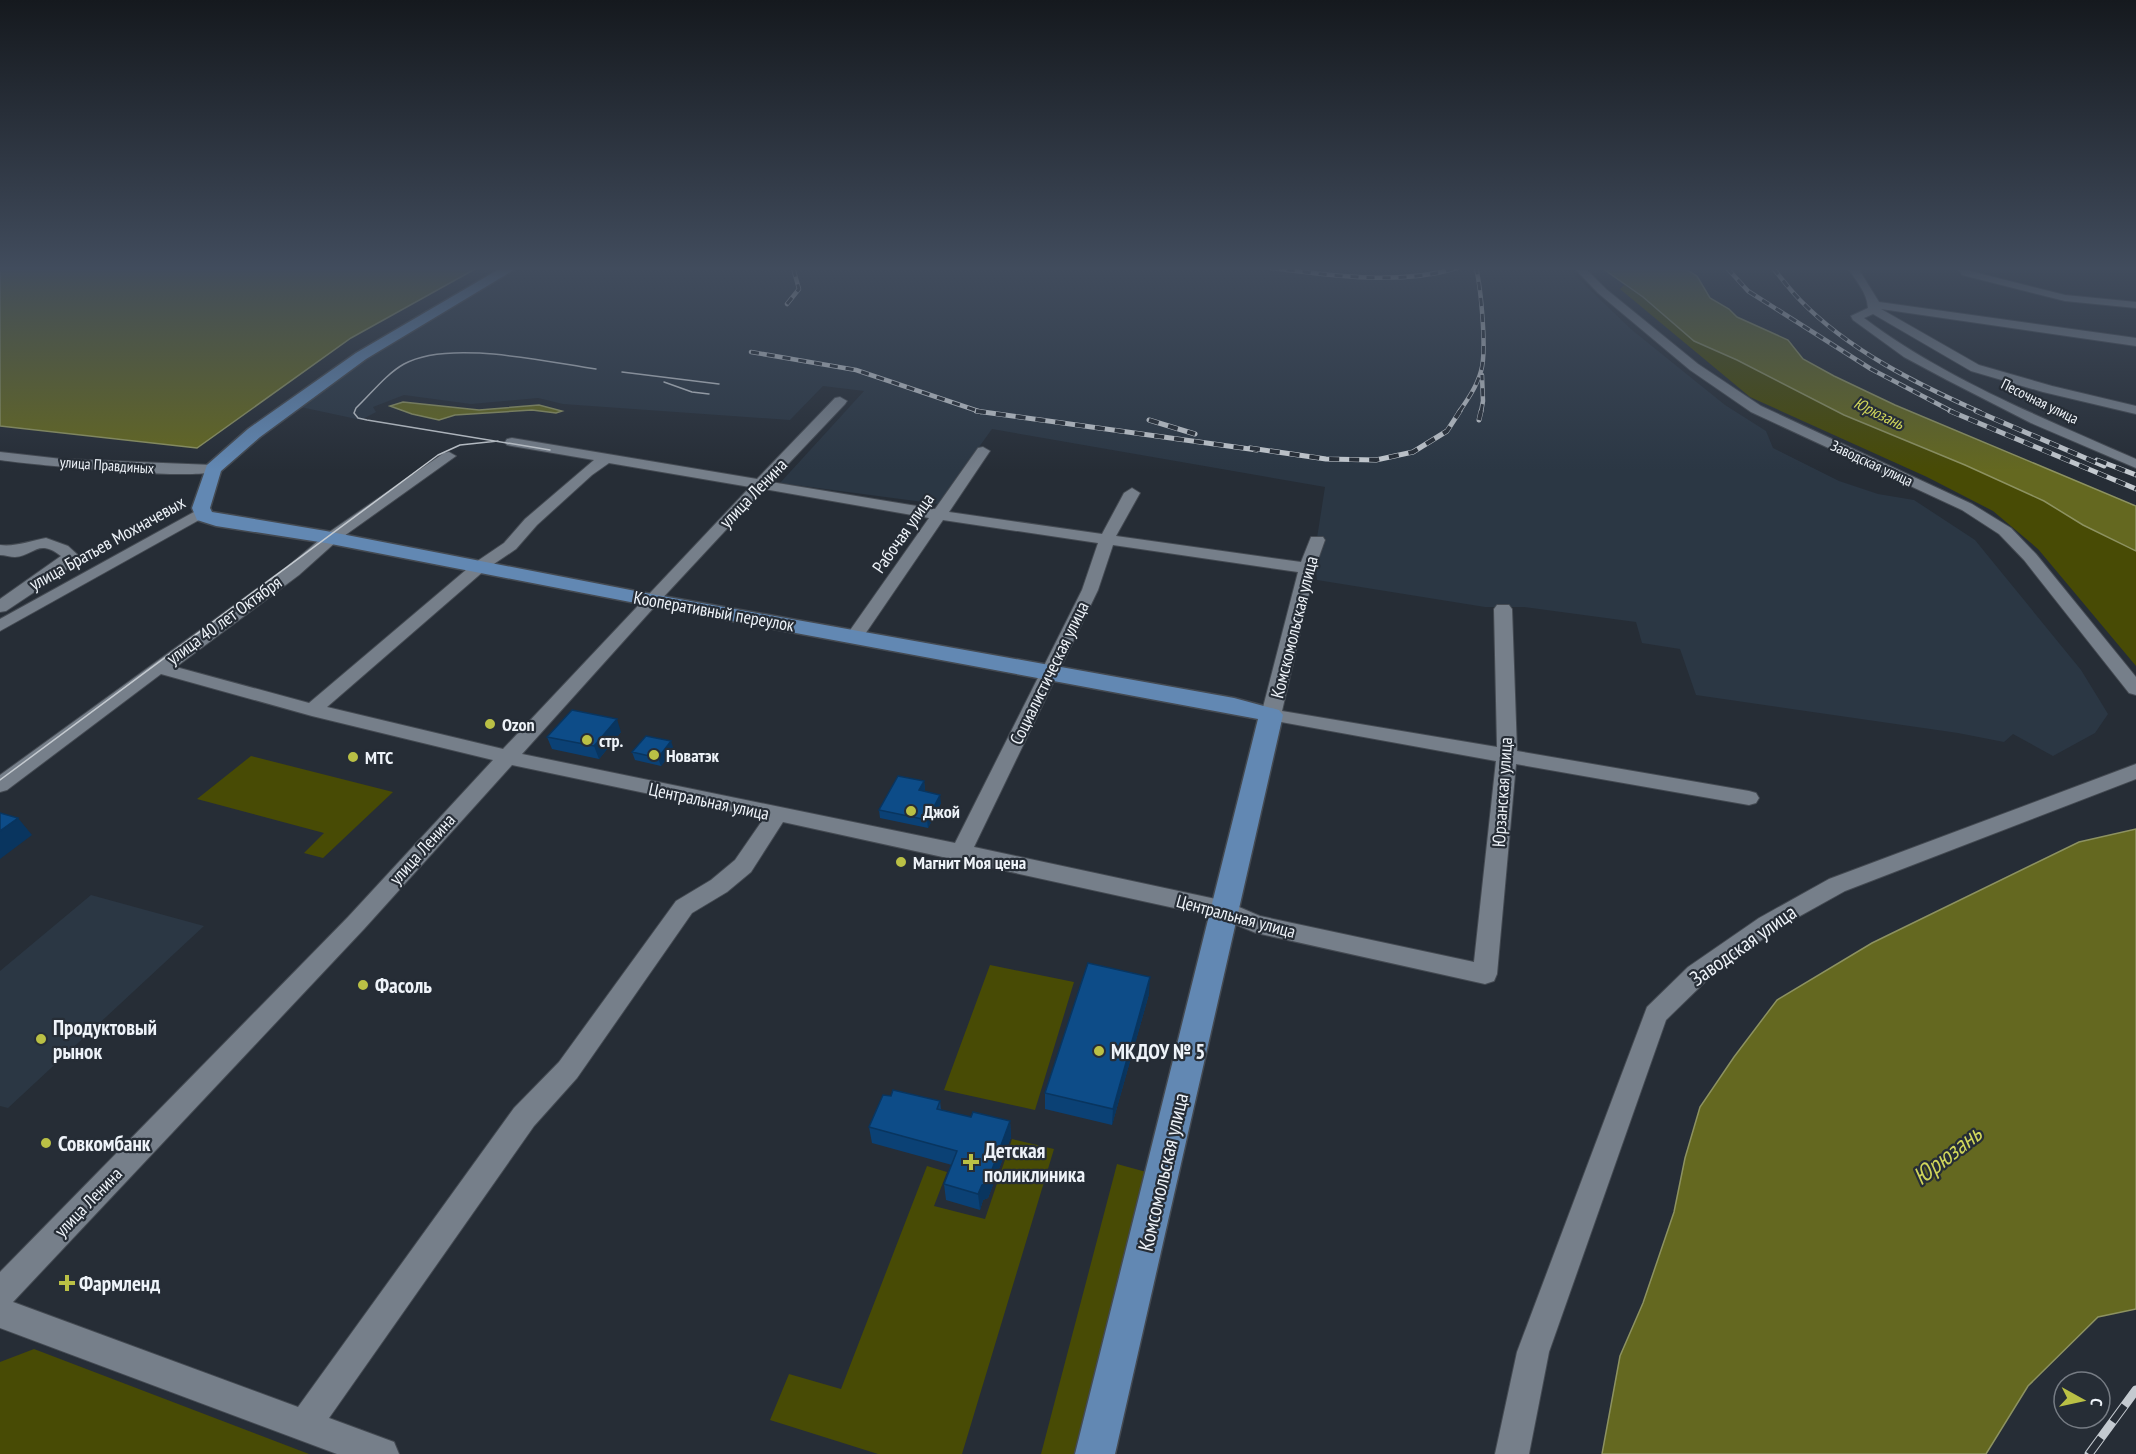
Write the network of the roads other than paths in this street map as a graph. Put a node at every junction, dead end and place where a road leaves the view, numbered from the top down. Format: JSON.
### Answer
{"nodes":[{"id":1,"x":398,"y":336,"type":"edge"},
{"id":2,"x":1657,"y":336,"type":"edge"},
{"id":3,"x":1882,"y":336,"type":"edge"},
{"id":4,"x":1916,"y":336,"type":"edge"},
{"id":5,"x":2084,"y":336,"type":"edge"},
{"id":6,"x":2136,"y":342,"type":"edge"},
{"id":7,"x":840,"y":401,"type":"dead end"},
{"id":8,"x":2136,"y":410,"type":"edge"},
{"id":9,"x":512,"y":442,"type":"dead end"},
{"id":10,"x":983,"y":451,"type":"dead end"},
{"id":11,"x":0,"y":456,"type":"edge"},
{"id":12,"x":448,"y":456,"type":"dead end"},
{"id":13,"x":607,"y":458,"type":"junction"},
{"id":14,"x":2136,"y":464,"type":"edge"},
{"id":15,"x":213,"y":469,"type":"junction"},
{"id":16,"x":762,"y":484,"type":"junction"},
{"id":17,"x":1132,"y":494,"type":"dead end"},
{"id":18,"x":203,"y":512,"type":"junction"},
{"id":19,"x":940,"y":515,"type":"junction"},
{"id":20,"x":331,"y":538,"type":"junction"},
{"id":21,"x":1107,"y":538,"type":"junction"},
{"id":22,"x":1317,"y":540,"type":"dead end"},
{"id":23,"x":5,"y":554,"type":"edge"},
{"id":24,"x":479,"y":567,"type":"junction"},
{"id":25,"x":1307,"y":568,"type":"junction"},
{"id":26,"x":651,"y":600,"type":"junction"},
{"id":27,"x":0,"y":607,"type":"edge"},
{"id":28,"x":1503,"y":609,"type":"dead end"},
{"id":29,"x":0,"y":626,"type":"edge"},
{"id":30,"x":855,"y":636,"type":"junction"},
{"id":31,"x":170,"y":661,"type":"junction"},
{"id":32,"x":1050,"y":671,"type":"junction"},
{"id":33,"x":2136,"y":689,"type":"edge"},
{"id":34,"x":312,"y":710,"type":"junction"},
{"id":35,"x":1272,"y":715,"type":"junction"},
{"id":36,"x":1507,"y":754,"type":"junction"},
{"id":37,"x":506,"y":757,"type":"junction"},
{"id":38,"x":2136,"y":771,"type":"edge"},
{"id":39,"x":0,"y":785,"type":"edge"},
{"id":40,"x":1749,"y":798,"type":"dead end"},
{"id":41,"x":777,"y":815,"type":"junction"},
{"id":42,"x":961,"y":852,"type":"junction"},
{"id":43,"x":1225,"y":910,"type":"junction"},
{"id":44,"x":1485,"y":974,"type":"joint"},
{"id":45,"x":0,"y":1294,"type":"edge"},
{"id":46,"x":0,"y":1313,"type":"edge"},
{"id":47,"x":305,"y":1425,"type":"junction"},
{"id":48,"x":382,"y":1454,"type":"edge"},
{"id":49,"x":1095,"y":1454,"type":"edge"},
{"id":50,"x":1512,"y":1454,"type":"edge"}],
"edges":[{"from":1,"to":15,"type":"main road"},
{"from":2,"to":33,"type":"street","name":"Заводская улица"},
{"from":3,"to":14,"type":"street","name":"Песочная улица"},
{"from":4,"to":8,"type":"street"},
{"from":5,"to":6,"type":"street"},
{"from":7,"to":16,"type":"street","name":"улица Ленина"},
{"from":9,"to":13,"type":"street"},
{"from":10,"to":19,"type":"street","name":"Рабочая улица"},
{"from":11,"to":15,"type":"street","name":"улица Правдиных"},
{"from":12,"to":20,"type":"street","name":"улица 40 лет Октября"},
{"from":13,"to":16,"type":"street"},
{"from":13,"to":24,"type":"street"},
{"from":15,"to":18,"type":"main road"},
{"from":16,"to":19,"type":"street"},
{"from":16,"to":26,"type":"street","name":"улица Ленина"},
{"from":17,"to":21,"type":"street","name":"Социалистическая улица"},
{"from":18,"to":20,"type":"main road","name":"Кооперативный переулок"},
{"from":18,"to":29,"type":"street","name":"улица Братьев Мохначевых"},
{"from":19,"to":21,"type":"street"},
{"from":19,"to":30,"type":"street","name":"Рабочая улица"},
{"from":20,"to":24,"type":"main road","name":"Кооперативный переулок"},
{"from":20,"to":31,"type":"street","name":"улица 40 лет Октября"},
{"from":21,"to":25,"type":"street"},
{"from":21,"to":32,"type":"street","name":"Социалистическая улица"},
{"from":22,"to":25,"type":"street","name":"Комскомольская улица"},
{"from":23,"to":27,"type":"street"},
{"from":24,"to":26,"type":"main road","name":"Кооперативный переулок"},
{"from":24,"to":34,"type":"street"},
{"from":25,"to":35,"type":"street","name":"Комскомольская улица"},
{"from":26,"to":30,"type":"main road","name":"Кооперативный переулок"},
{"from":26,"to":37,"type":"street","name":"улица Ленина"},
{"from":28,"to":36,"type":"street","name":"Юрзанская улица"},
{"from":30,"to":32,"type":"main road","name":"Кооперативный переулок"},
{"from":31,"to":34,"type":"street","name":"Центральная улица"},
{"from":31,"to":39,"type":"street","name":"улица 40 лет Октября"},
{"from":32,"to":35,"type":"main road","name":"Кооперативный переулок"},
{"from":32,"to":42,"type":"street","name":"Социалистическая улица"},
{"from":34,"to":37,"type":"street","name":"Центральная улица"},
{"from":35,"to":36,"type":"street"},
{"from":35,"to":43,"type":"main road","name":"Комсомольская улица"},
{"from":36,"to":40,"type":"street"},
{"from":36,"to":44,"type":"street","name":"Юрзанская улица"},
{"from":37,"to":41,"type":"street","name":"Центральная улица"},
{"from":37,"to":45,"type":"street","name":"улица Ленина"},
{"from":38,"to":50,"type":"street","name":"Заводская улица"},
{"from":41,"to":42,"type":"street","name":"Центральная улица"},
{"from":41,"to":47,"type":"street"},
{"from":42,"to":43,"type":"street","name":"Центральная улица"},
{"from":43,"to":44,"type":"street","name":"Центральная улица"},
{"from":43,"to":49,"type":"main road","name":"Комсомольская улица"},
{"from":46,"to":47,"type":"street"},
{"from":47,"to":48,"type":"street"}]}
